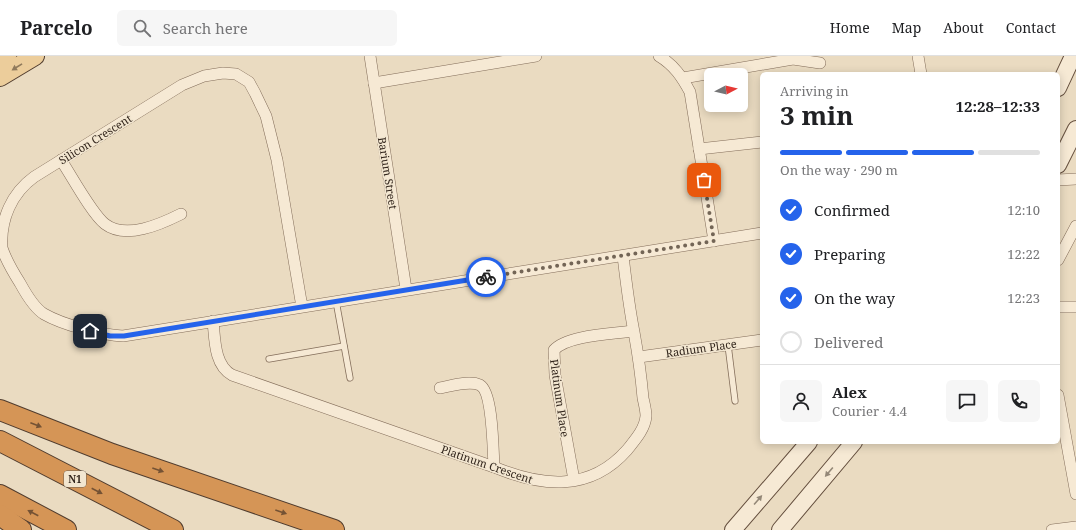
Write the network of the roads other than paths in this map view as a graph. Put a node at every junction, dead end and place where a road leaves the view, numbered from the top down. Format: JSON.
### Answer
{"nodes":[{"id":1,"x":7,"y":56,"type":"edge"},
{"id":2,"x":35,"y":56,"type":"edge"},
{"id":3,"x":370,"y":56,"type":"edge"},
{"id":4,"x":536,"y":56,"type":"edge"},
{"id":5,"x":659,"y":56,"type":"edge"},
{"id":6,"x":918,"y":56,"type":"edge"},
{"id":7,"x":1073,"y":56,"type":"edge"},
{"id":8,"x":511,"y":58,"type":"edge"},
{"id":9,"x":0,"y":60,"type":"edge"},
{"id":10,"x":820,"y":63,"type":"dead end"},
{"id":11,"x":921,"y":72,"type":"edge"},
{"id":12,"x":0,"y":77,"type":"edge"},
{"id":13,"x":682,"y":78,"type":"junction"},
{"id":14,"x":374,"y":83,"type":"junction"},
{"id":15,"x":1060,"y":84,"type":"edge"},
{"id":16,"x":1076,"y":129,"type":"edge"},
{"id":17,"x":760,"y":142,"type":"edge"},
{"id":18,"x":699,"y":149,"type":"junction"},
{"id":19,"x":61,"y":160,"type":"junction"},
{"id":20,"x":1060,"y":162,"type":"edge"},
{"id":21,"x":1076,"y":179,"type":"edge"},
{"id":22,"x":1060,"y":180,"type":"edge"},
{"id":23,"x":181,"y":214,"type":"dead end"},
{"id":24,"x":1076,"y":226,"type":"edge"},
{"id":25,"x":760,"y":233,"type":"edge"},
{"id":26,"x":714,"y":241,"type":"junction"},
{"id":27,"x":1,"y":247,"type":"edge"},
{"id":28,"x":623,"y":256,"type":"junction"},
{"id":29,"x":1060,"y":256,"type":"edge"},
{"id":30,"x":406,"y":289,"type":"junction"},
{"id":31,"x":336,"y":301,"type":"junction"},
{"id":32,"x":302,"y":307,"type":"junction"},
{"id":33,"x":1060,"y":307,"type":"edge"},
{"id":34,"x":1076,"y":307,"type":"edge"},
{"id":35,"x":213,"y":321,"type":"junction"},
{"id":36,"x":633,"y":331,"type":"junction"},
{"id":37,"x":760,"y":340,"type":"edge"},
{"id":38,"x":728,"y":344,"type":"junction"},
{"id":39,"x":344,"y":346,"type":"junction"},
{"id":40,"x":639,"y":357,"type":"junction"},
{"id":41,"x":269,"y":359,"type":"dead end"},
{"id":42,"x":350,"y":378,"type":"dead end"},
{"id":43,"x":440,"y":388,"type":"dead end"},
{"id":44,"x":735,"y":401,"type":"dead end"},
{"id":45,"x":1060,"y":406,"type":"edge"},
{"id":46,"x":0,"y":410,"type":"edge"},
{"id":47,"x":0,"y":441,"type":"edge"},
{"id":48,"x":807,"y":444,"type":"edge"},
{"id":49,"x":852,"y":444,"type":"edge"},
{"id":50,"x":494,"y":467,"type":"junction"},
{"id":51,"x":574,"y":480,"type":"junction"},
{"id":52,"x":1076,"y":494,"type":"edge"},
{"id":53,"x":0,"y":495,"type":"edge"},
{"id":54,"x":0,"y":515,"type":"edge"},
{"id":55,"x":1076,"y":527,"type":"edge"},
{"id":56,"x":21,"y":530,"type":"edge"},
{"id":57,"x":66,"y":530,"type":"edge"},
{"id":58,"x":173,"y":530,"type":"edge"},
{"id":59,"x":334,"y":530,"type":"edge"},
{"id":60,"x":733,"y":530,"type":"edge"},
{"id":61,"x":780,"y":530,"type":"edge"},
{"id":62,"x":1052,"y":530,"type":"edge"}],
"edges":[{"from":1,"to":9,"type":"main road"},
{"from":2,"to":12,"type":"main road","one_way":true},
{"from":3,"to":14,"type":"street","name":"Barium Street"},
{"from":4,"to":8,"type":"street"},
{"from":5,"to":13,"type":"street"},
{"from":6,"to":11,"type":"street"},
{"from":7,"to":15,"type":"main road"},
{"from":8,"to":14,"type":"street"},
{"from":10,"to":13,"type":"street"},
{"from":13,"to":18,"type":"street"},
{"from":14,"to":30,"type":"street","name":"Barium Street"},
{"from":16,"to":20,"type":"main road"},
{"from":17,"to":18,"type":"street"},
{"from":18,"to":26,"type":"street"},
{"from":19,"to":23,"type":"street"},
{"from":19,"to":27,"type":"street","name":"Silicon Crescent"},
{"from":19,"to":32,"type":"street","name":"Silicon Crescent"},
{"from":21,"to":22,"type":"street"},
{"from":24,"to":29,"type":"street"},
{"from":25,"to":26,"type":"street","name":"Silicon Crescent"},
{"from":26,"to":28,"type":"street","name":"Silicon Crescent"},
{"from":27,"to":35,"type":"street","name":"Silicon Crescent"},
{"from":28,"to":30,"type":"street","name":"Silicon Crescent"},
{"from":28,"to":36,"type":"street","name":"Platinum Crescent"},
{"from":30,"to":31,"type":"street","name":"Silicon Crescent"},
{"from":31,"to":32,"type":"street","name":"Silicon Crescent"},
{"from":31,"to":39,"type":"lane"},
{"from":32,"to":35,"type":"street","name":"Silicon Crescent"},
{"from":33,"to":34,"type":"street"},
{"from":35,"to":50,"type":"street","name":"Platinum Crescent"},
{"from":36,"to":40,"type":"street","name":"Platinum Crescent"},
{"from":36,"to":51,"type":"street","name":"Platinum Place"},
{"from":37,"to":38,"type":"street","name":"Radium Place"},
{"from":38,"to":40,"type":"street","name":"Radium Place"},
{"from":38,"to":44,"type":"lane"},
{"from":39,"to":41,"type":"lane"},
{"from":39,"to":42,"type":"lane"},
{"from":40,"to":51,"type":"street","name":"Platinum Crescent"},
{"from":43,"to":50,"type":"street"},
{"from":45,"to":52,"type":"street"},
{"from":46,"to":59,"type":"highway","one_way":true},
{"from":47,"to":58,"type":"highway","number":"N1","one_way":true},
{"from":60,"to":48,"type":"main road","one_way":true},
{"from":49,"to":61,"type":"main road","one_way":true},
{"from":50,"to":51,"type":"street","name":"Platinum Crescent"},
{"from":57,"to":53,"type":"highway","one_way":true},
{"from":54,"to":56,"type":"highway"},
{"from":55,"to":62,"type":"street"}]}
